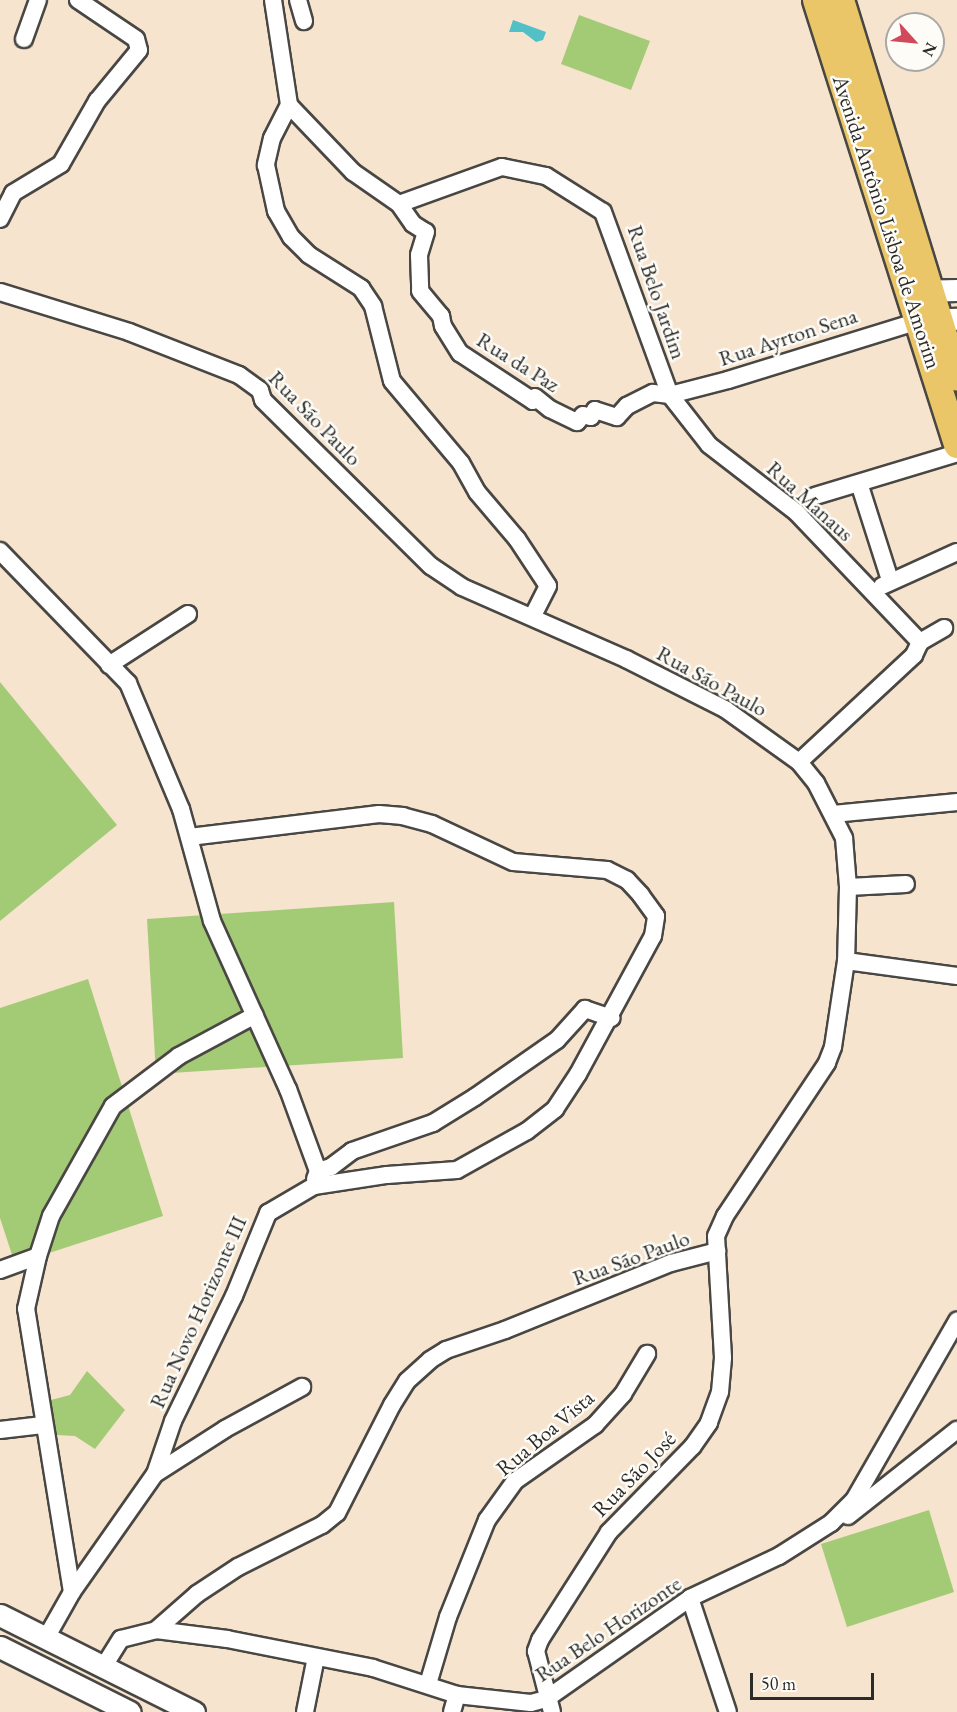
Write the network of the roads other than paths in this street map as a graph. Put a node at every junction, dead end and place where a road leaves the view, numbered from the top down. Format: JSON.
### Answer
{"nodes":[{"id":1,"x":38,"y":0,"type":"edge"},
{"id":2,"x":78,"y":0,"type":"edge"},
{"id":3,"x":273,"y":0,"type":"edge"},
{"id":4,"x":298,"y":0,"type":"edge"},
{"id":5,"x":816,"y":0,"type":"edge"},
{"id":6,"x":841,"y":0,"type":"edge"},
{"id":7,"x":304,"y":21,"type":"dead end"},
{"id":8,"x":24,"y":39,"type":"dead end"},
{"id":9,"x":289,"y":105,"type":"junction"},
{"id":10,"x":399,"y":204,"type":"junction"},
{"id":11,"x":0,"y":219,"type":"edge"},
{"id":12,"x":957,"y":290,"type":"edge"},
{"id":13,"x":921,"y":291,"type":"junction"},
{"id":14,"x":0,"y":292,"type":"edge"},
{"id":15,"x":938,"y":319,"type":"edge"},
{"id":16,"x":957,"y":378,"type":"edge"},
{"id":17,"x":670,"y":395,"type":"junction"},
{"id":18,"x":957,"y":445,"type":"edge"},
{"id":19,"x":957,"y":453,"type":"edge"},
{"id":20,"x":859,"y":483,"type":"junction"},
{"id":21,"x":815,"y":496,"type":"dead end"},
{"id":22,"x":0,"y":551,"type":"edge"},
{"id":23,"x":957,"y":552,"type":"edge"},
{"id":24,"x":890,"y":580,"type":"junction"},
{"id":25,"x":874,"y":592,"type":"junction"},
{"id":26,"x":188,"y":614,"type":"dead end"},
{"id":27,"x":533,"y":616,"type":"junction"},
{"id":28,"x":944,"y":628,"type":"dead end"},
{"id":29,"x":920,"y":642,"type":"junction"},
{"id":30,"x":109,"y":665,"type":"junction"},
{"id":31,"x":799,"y":762,"type":"junction"},
{"id":32,"x":957,"y":802,"type":"edge"},
{"id":33,"x":833,"y":814,"type":"junction"},
{"id":34,"x":189,"y":837,"type":"junction"},
{"id":35,"x":906,"y":884,"type":"dead end"},
{"id":36,"x":848,"y":887,"type":"junction"},
{"id":37,"x":846,"y":961,"type":"junction"},
{"id":38,"x":957,"y":976,"type":"edge"},
{"id":39,"x":255,"y":1015,"type":"junction"},
{"id":40,"x":610,"y":1018,"type":"junction"},
{"id":41,"x":316,"y":1179,"type":"junction"},
{"id":42,"x":717,"y":1251,"type":"junction"},
{"id":43,"x":38,"y":1256,"type":"junction"},
{"id":44,"x":0,"y":1270,"type":"edge"},
{"id":45,"x":957,"y":1321,"type":"edge"},
{"id":46,"x":647,"y":1354,"type":"dead end"},
{"id":47,"x":302,"y":1387,"type":"dead end"},
{"id":48,"x":43,"y":1425,"type":"junction"},
{"id":49,"x":0,"y":1430,"type":"edge"},
{"id":50,"x":957,"y":1430,"type":"edge"},
{"id":51,"x":155,"y":1474,"type":"junction"},
{"id":52,"x":831,"y":1523,"type":"junction"},
{"id":53,"x":72,"y":1592,"type":"junction"},
{"id":54,"x":690,"y":1598,"type":"junction"},
{"id":55,"x":0,"y":1615,"type":"edge"},
{"id":56,"x":156,"y":1630,"type":"junction"},
{"id":57,"x":46,"y":1638,"type":"junction"},
{"id":58,"x":0,"y":1647,"type":"edge"},
{"id":59,"x":316,"y":1657,"type":"junction"},
{"id":60,"x":104,"y":1666,"type":"junction"},
{"id":61,"x":428,"y":1684,"type":"junction"},
{"id":62,"x":457,"y":1695,"type":"junction"},
{"id":63,"x":549,"y":1705,"type":"edge"},
{"id":64,"x":130,"y":1712,"type":"edge"},
{"id":65,"x":194,"y":1712,"type":"edge"},
{"id":66,"x":305,"y":1712,"type":"edge"},
{"id":67,"x":452,"y":1712,"type":"edge"},
{"id":68,"x":728,"y":1712,"type":"edge"}],
"edges":[{"from":1,"to":8,"type":"street"},
{"from":2,"to":11,"type":"street"},
{"from":3,"to":9,"type":"street"},
{"from":4,"to":7,"type":"street"},
{"from":5,"to":13,"type":"main road","name":"Avenida Antônio Lisboa de Amorim"},
{"from":6,"to":13,"type":"main road","name":"Avenida Antônio Lisboa de Amorim"},
{"from":9,"to":10,"type":"street"},
{"from":9,"to":27,"type":"street"},
{"from":10,"to":17,"type":"street","name":"Rua Belo Jardim"},
{"from":10,"to":17,"type":"street","name":"Rua da Paz"},
{"from":12,"to":13,"type":"street"},
{"from":13,"to":15,"type":"main road","name":"Avenida Antônio Lisboa de Amorim"},
{"from":14,"to":27,"type":"street","name":"Rua São Paulo"},
{"from":15,"to":16,"type":"main road","name":"Avenida Antônio Lisboa de Amorim"},
{"from":15,"to":17,"type":"street","name":"Rua Ayrton Sena"},
{"from":15,"to":18,"type":"main road","name":"Avenida Antônio Lisboa de Amorim"},
{"from":17,"to":25,"type":"street","name":"Rua Manaus"},
{"from":19,"to":20,"type":"street"},
{"from":20,"to":21,"type":"street"},
{"from":20,"to":24,"type":"street"},
{"from":22,"to":30,"type":"street"},
{"from":23,"to":24,"type":"street"},
{"from":24,"to":25,"type":"street"},
{"from":25,"to":29,"type":"street","name":"Rua Manaus"},
{"from":26,"to":30,"type":"street"},
{"from":27,"to":31,"type":"street","name":"Rua São Paulo"},
{"from":28,"to":29,"type":"street"},
{"from":29,"to":31,"type":"street"},
{"from":30,"to":34,"type":"street"},
{"from":31,"to":33,"type":"street","name":"Rua São Paulo"},
{"from":32,"to":33,"type":"street"},
{"from":33,"to":36,"type":"street","name":"Rua São Paulo"},
{"from":34,"to":39,"type":"street"},
{"from":34,"to":40,"type":"street","name":"Rua Novo Horizonte III"},
{"from":35,"to":36,"type":"street"},
{"from":36,"to":37,"type":"street","name":"Rua São Paulo"},
{"from":37,"to":38,"type":"street"},
{"from":37,"to":42,"type":"street","name":"Rua São Paulo"},
{"from":39,"to":41,"type":"street"},
{"from":39,"to":43,"type":"street"},
{"from":40,"to":41,"type":"street"},
{"from":40,"to":41,"type":"street","name":"Rua Novo Horizonte III"},
{"from":41,"to":51,"type":"street","name":"Rua Novo Horizonte III"},
{"from":42,"to":56,"type":"street","name":"Rua São Paulo"},
{"from":42,"to":63,"type":"street","name":"Rua São José"},
{"from":43,"to":44,"type":"street"},
{"from":43,"to":48,"type":"street"},
{"from":45,"to":52,"type":"street","name":"Rua Belo Horizonte"},
{"from":46,"to":61,"type":"street","name":"Rua Boa Vista"},
{"from":47,"to":51,"type":"street"},
{"from":48,"to":49,"type":"street"},
{"from":48,"to":53,"type":"street"},
{"from":50,"to":52,"type":"street"},
{"from":51,"to":53,"type":"street","name":"Rua Novo Horizonte III"},
{"from":52,"to":54,"type":"street","name":"Rua Belo Horizonte"},
{"from":53,"to":57,"type":"street","name":"Rua Novo Horizonte III"},
{"from":54,"to":63,"type":"street","name":"Rua Belo Horizonte"},
{"from":54,"to":68,"type":"street"},
{"from":55,"to":57,"type":"street"},
{"from":56,"to":59,"type":"street","name":"Rua Belo Horizonte"},
{"from":56,"to":60,"type":"street","name":"Rua Belo Horizonte"},
{"from":57,"to":60,"type":"street"},
{"from":58,"to":64,"type":"street"},
{"from":59,"to":61,"type":"street","name":"Rua Belo Horizonte"},
{"from":59,"to":66,"type":"street"},
{"from":60,"to":65,"type":"street"},
{"from":61,"to":62,"type":"street","name":"Rua Belo Horizonte"},
{"from":62,"to":63,"type":"street","name":"Rua Belo Horizonte"},
{"from":62,"to":67,"type":"street"}]}
